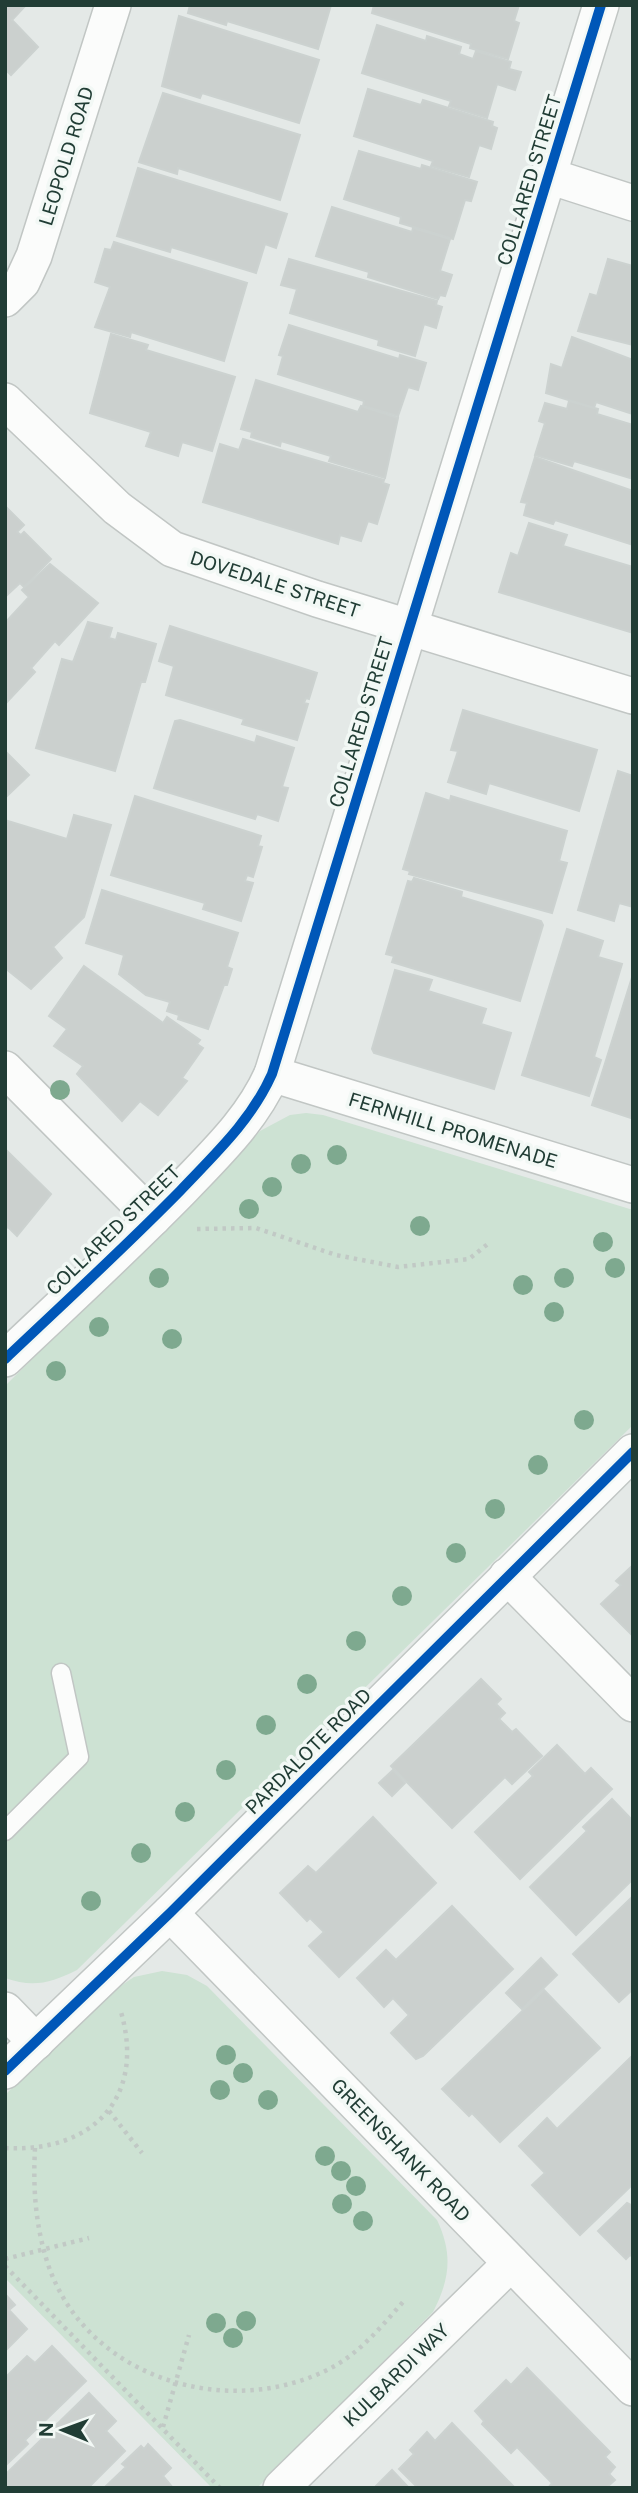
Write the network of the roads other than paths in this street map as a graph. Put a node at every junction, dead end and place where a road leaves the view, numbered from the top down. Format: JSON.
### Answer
{"nodes":[{"id":1,"x":113,"y":5,"type":"edge"},
{"id":2,"x":601,"y":5,"type":"edge"},
{"id":3,"x":549,"y":176,"type":"junction"},
{"id":4,"x":633,"y":203,"type":"edge"},
{"id":5,"x":5,"y":299,"type":"edge"},
{"id":6,"x":5,"y":401,"type":"edge"},
{"id":7,"x":409,"y":627,"type":"junction"},
{"id":8,"x":633,"y":696,"type":"edge"},
{"id":9,"x":5,"y":1069,"type":"edge"},
{"id":10,"x":272,"y":1074,"type":"junction"},
{"id":11,"x":633,"y":1185,"type":"edge"},
{"id":12,"x":153,"y":1218,"type":"junction"},
{"id":13,"x":5,"y":1359,"type":"edge"},
{"id":14,"x":633,"y":1452,"type":"edge"},
{"id":15,"x":507,"y":1577,"type":"junction"},
{"id":16,"x":61,"y":1673,"type":"dead end"},
{"id":17,"x":633,"y":1704,"type":"edge"},
{"id":18,"x":5,"y":1831,"type":"edge"},
{"id":19,"x":170,"y":1913,"type":"junction"},
{"id":20,"x":5,"y":2010,"type":"edge"},
{"id":21,"x":36,"y":2042,"type":"junction"},
{"id":22,"x":5,"y":2071,"type":"edge"},
{"id":23,"x":511,"y":2263,"type":"junction"},
{"id":24,"x":633,"y":2388,"type":"edge"},
{"id":25,"x":281,"y":2488,"type":"edge"}],
"edges":[{"from":1,"to":5,"type":"street","name":"LEOPOLD ROAD"},
{"from":2,"to":3,"type":"street","name":"COLLARED STREET"},
{"from":3,"to":4,"type":"street"},
{"from":3,"to":7,"type":"street","name":"COLLARED STREET"},
{"from":6,"to":7,"type":"street","name":"DOVEDALE STREET"},
{"from":7,"to":8,"type":"street","name":"DOVEDALE STREET"},
{"from":7,"to":10,"type":"street","name":"COLLARED STREET"},
{"from":9,"to":12,"type":"street"},
{"from":10,"to":11,"type":"street","name":"FERNHILL PROMENADE"},
{"from":10,"to":12,"type":"street","name":"COLLARED STREET"},
{"from":12,"to":13,"type":"street","name":"COLLARED STREET"},
{"from":14,"to":15,"type":"street","name":"PARDALOTE ROAD"},
{"from":15,"to":17,"type":"street"},
{"from":15,"to":19,"type":"street","name":"PARDALOTE ROAD"},
{"from":16,"to":18,"type":"lane"},
{"from":19,"to":21,"type":"street","name":"PARDALOTE ROAD"},
{"from":19,"to":23,"type":"street","name":"GREENSHANK ROAD"},
{"from":20,"to":21,"type":"street"},
{"from":21,"to":22,"type":"street","name":"PARDALOTE ROAD"},
{"from":23,"to":24,"type":"street","name":"GREENSHANK ROAD"},
{"from":23,"to":25,"type":"street","name":"KULBARDI WAY"}]}
